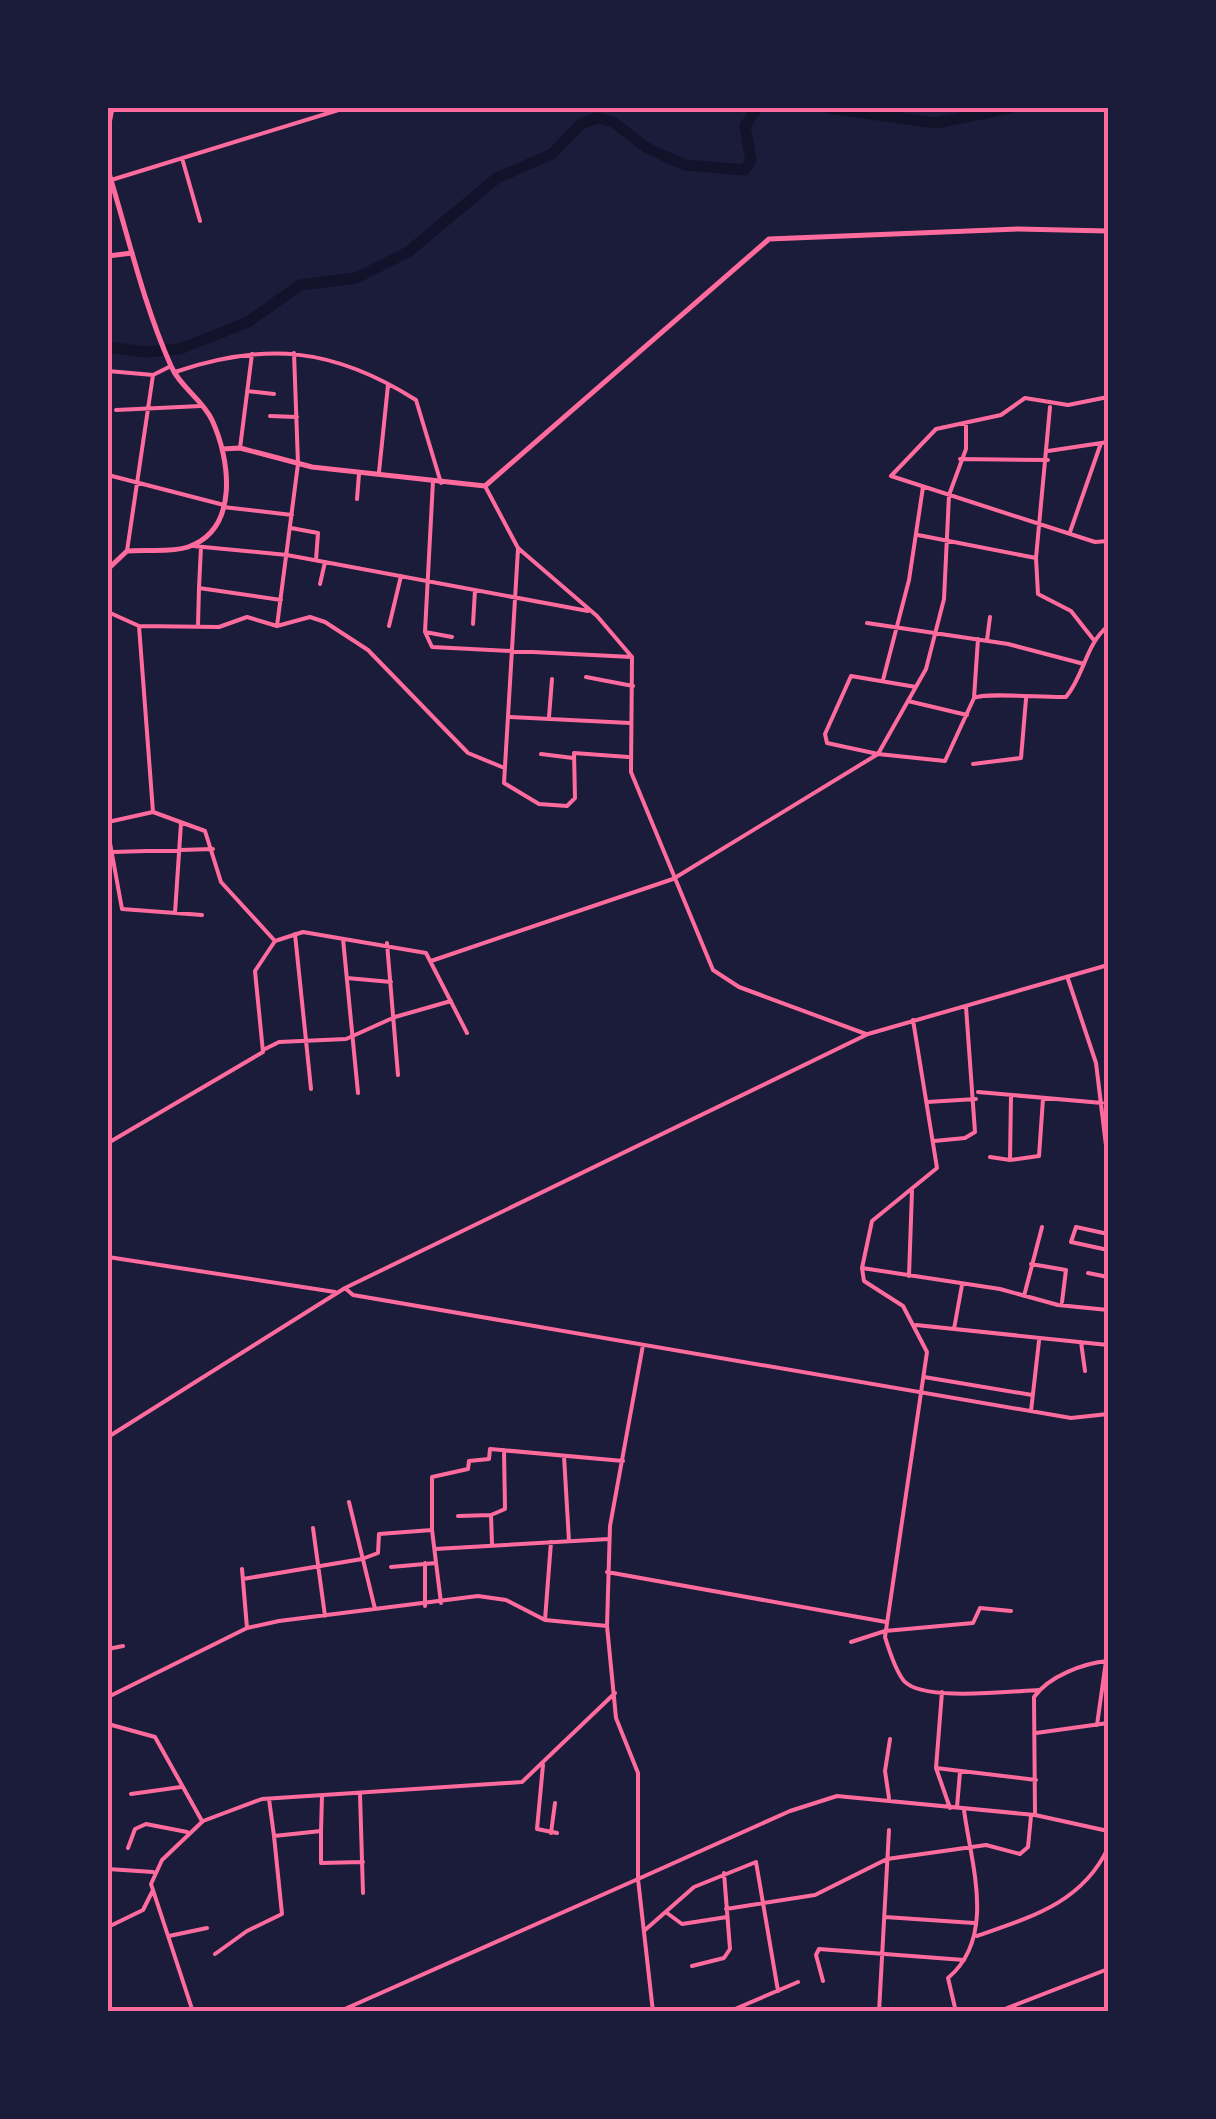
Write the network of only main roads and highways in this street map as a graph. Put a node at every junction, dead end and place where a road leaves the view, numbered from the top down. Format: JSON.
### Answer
{"nodes":[{"id":1,"x":112,"y":108,"type":"edge"},
{"id":2,"x":108,"y":129,"type":"edge"},
{"id":3,"x":108,"y":170,"type":"edge"},
{"id":4,"x":109,"y":181,"type":"edge"},
{"id":5,"x":1108,"y":232,"type":"edge"},
{"id":6,"x":132,"y":254,"type":"junction"},
{"id":7,"x":108,"y":256,"type":"edge"},
{"id":8,"x":222,"y":449,"type":"junction"},
{"id":9,"x":108,"y":569,"type":"edge"}],
"edges":[{"from":1,"to":2,"type":"main road"},
{"from":3,"to":4,"type":"main road"},
{"from":4,"to":6,"type":"main road"},
{"from":5,"to":8,"type":"main road"},
{"from":6,"to":7,"type":"main road"},
{"from":6,"to":8,"type":"main road"},
{"from":8,"to":9,"type":"main road"}]}
